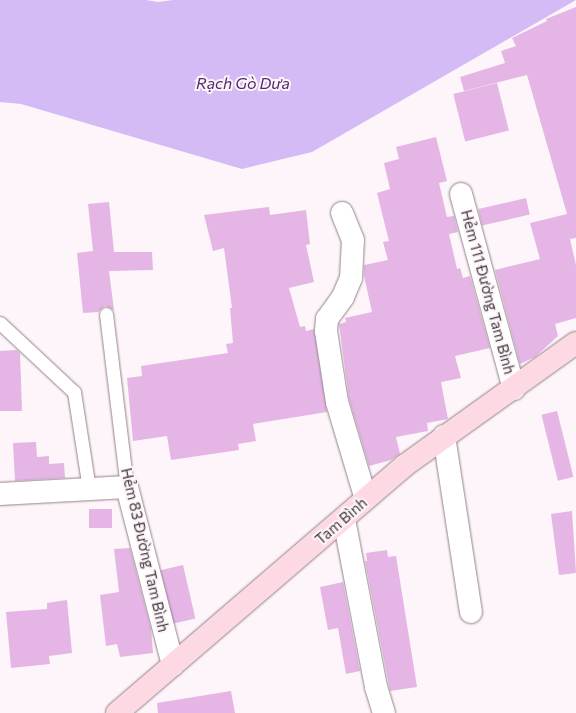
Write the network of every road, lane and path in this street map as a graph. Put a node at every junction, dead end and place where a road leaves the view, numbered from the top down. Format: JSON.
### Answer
{"nodes":[{"id":1,"x":461,"y":194,"type":"dead end"},
{"id":2,"x":342,"y":213,"type":"dead end"},
{"id":3,"x":106,"y":314,"type":"dead end"},
{"id":4,"x":0,"y":323,"type":"edge"},
{"id":5,"x":576,"y":343,"type":"edge"},
{"id":6,"x":514,"y":389,"type":"junction"},
{"id":7,"x":444,"y":436,"type":"junction"},
{"id":8,"x":127,"y":487,"type":"junction"},
{"id":9,"x":89,"y":489,"type":"junction"},
{"id":10,"x":0,"y":494,"type":"edge"},
{"id":11,"x":366,"y":499,"type":"junction"},
{"id":12,"x":344,"y":519,"type":"junction"},
{"id":13,"x":470,"y":612,"type":"dead end"},
{"id":14,"x":173,"y":665,"type":"junction"},
{"id":15,"x":117,"y":713,"type":"edge"},
{"id":16,"x":384,"y":713,"type":"edge"}],
"edges":[{"from":1,"to":6,"type":"street","name":"Hẻm 111 Đường Tam Bình"},
{"from":2,"to":11,"type":"street"},
{"from":3,"to":8,"type":"lane","name":"Hẻm 83 Đường Tam Bình"},
{"from":4,"to":9,"type":"lane"},
{"from":5,"to":6,"type":"main road","name":"Tam Bình"},
{"from":6,"to":7,"type":"main road","name":"Tam Bình"},
{"from":7,"to":11,"type":"main road","name":"Tam Bình"},
{"from":7,"to":13,"type":"street"},
{"from":8,"to":9,"type":"street"},
{"from":8,"to":14,"type":"street","name":"Hẻm 83 Đường Tam Bình"},
{"from":9,"to":10,"type":"street"},
{"from":11,"to":12,"type":"main road","name":"Tam Bình"},
{"from":12,"to":14,"type":"main road","name":"Tam Bình"},
{"from":12,"to":16,"type":"street"},
{"from":14,"to":15,"type":"main road","name":"Tam Bình"}]}
